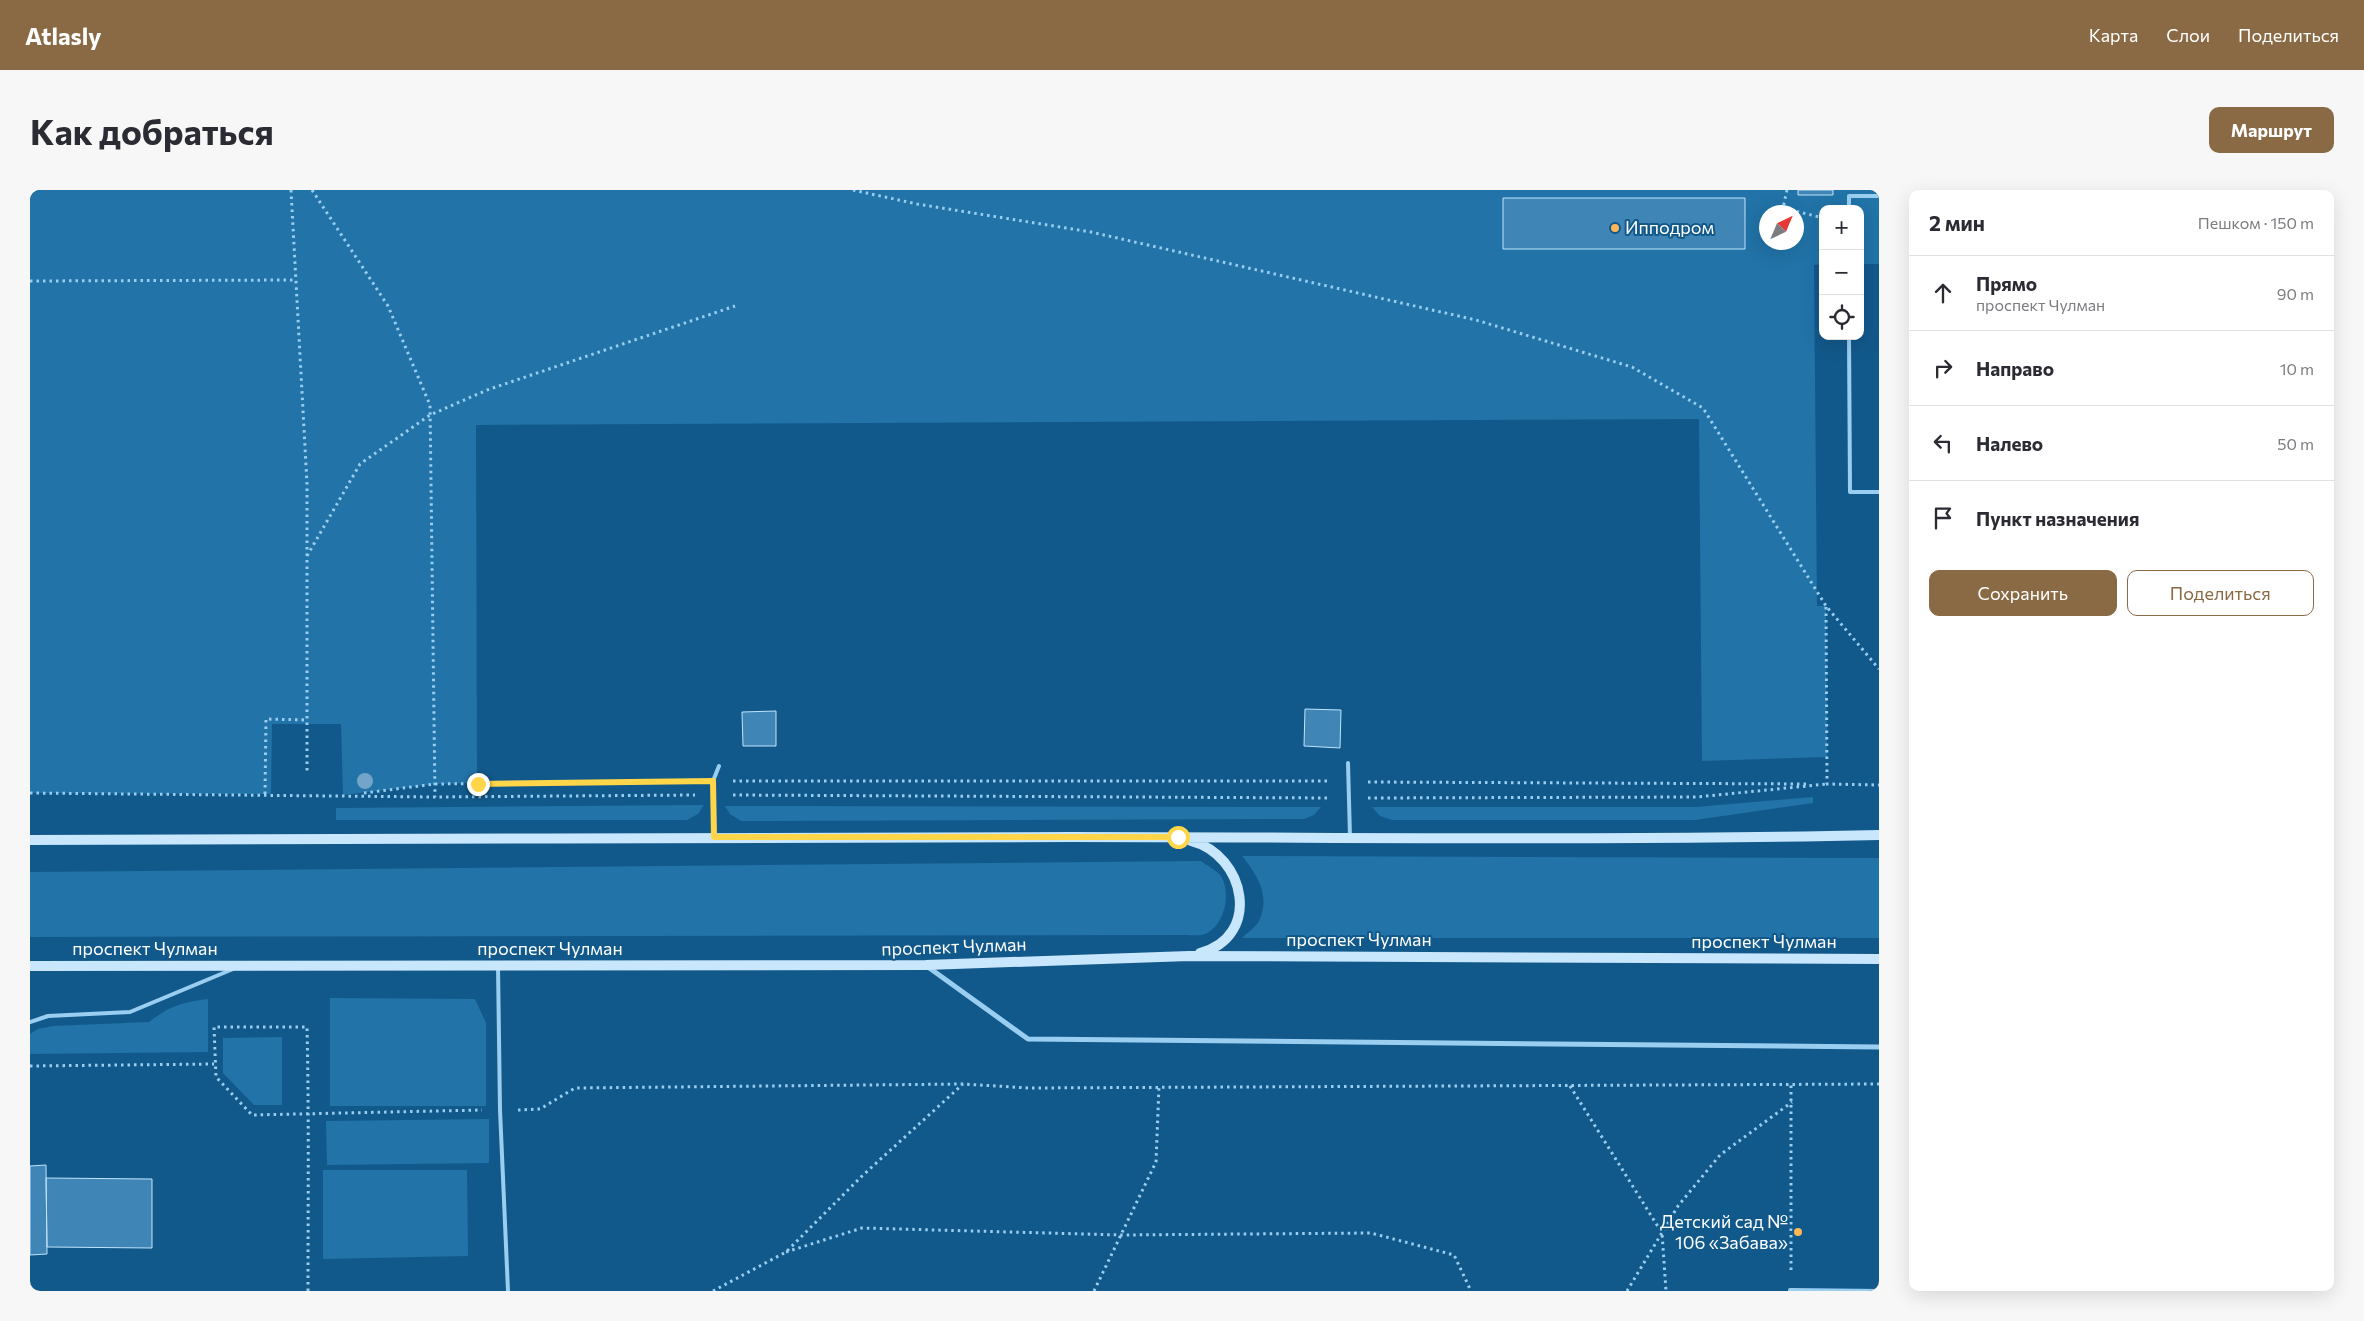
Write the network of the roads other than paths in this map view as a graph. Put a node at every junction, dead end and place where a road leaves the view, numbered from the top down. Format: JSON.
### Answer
{"nodes":[{"id":1,"x":1879,"y":196,"type":"edge"},
{"id":2,"x":1849,"y":205,"type":"edge"},
{"id":3,"x":1849,"y":340,"type":"edge"},
{"id":4,"x":1879,"y":492,"type":"edge"},
{"id":5,"x":1348,"y":763,"type":"dead end"},
{"id":6,"x":719,"y":766,"type":"dead end"},
{"id":7,"x":1879,"y":835,"type":"edge"},
{"id":8,"x":714,"y":837,"type":"junction"},
{"id":9,"x":1178,"y":837,"type":"junction"},
{"id":10,"x":1350,"y":837,"type":"junction"},
{"id":11,"x":30,"y":840,"type":"edge"},
{"id":12,"x":1189,"y":956,"type":"junction"},
{"id":13,"x":1879,"y":959,"type":"edge"},
{"id":14,"x":243,"y":965,"type":"junction"},
{"id":15,"x":926,"y":965,"type":"junction"},
{"id":16,"x":30,"y":966,"type":"edge"},
{"id":17,"x":498,"y":966,"type":"junction"},
{"id":18,"x":30,"y":1022,"type":"edge"},
{"id":19,"x":1879,"y":1047,"type":"edge"},
{"id":20,"x":1790,"y":1290,"type":"edge"},
{"id":21,"x":508,"y":1291,"type":"edge"},
{"id":22,"x":1879,"y":1291,"type":"edge"}],
"edges":[{"from":1,"to":2,"type":"lane"},
{"from":3,"to":4,"type":"lane"},
{"from":5,"to":10,"type":"lane"},
{"from":6,"to":8,"type":"lane"},
{"from":7,"to":10,"type":"main road"},
{"from":8,"to":9,"type":"main road"},
{"from":8,"to":11,"type":"main road"},
{"from":9,"to":10,"type":"main road"},
{"from":9,"to":12,"type":"main road"},
{"from":12,"to":13,"type":"main road","name":"проспект Чулман"},
{"from":12,"to":15,"type":"main road","name":"проспект Чулман"},
{"from":14,"to":16,"type":"main road","name":"проспект Чулман"},
{"from":14,"to":17,"type":"main road","name":"проспект Чулман"},
{"from":14,"to":18,"type":"lane"},
{"from":15,"to":17,"type":"main road","name":"проспект Чулман"},
{"from":15,"to":19,"type":"street"},
{"from":17,"to":21,"type":"lane"},
{"from":20,"to":22,"type":"lane"}]}
